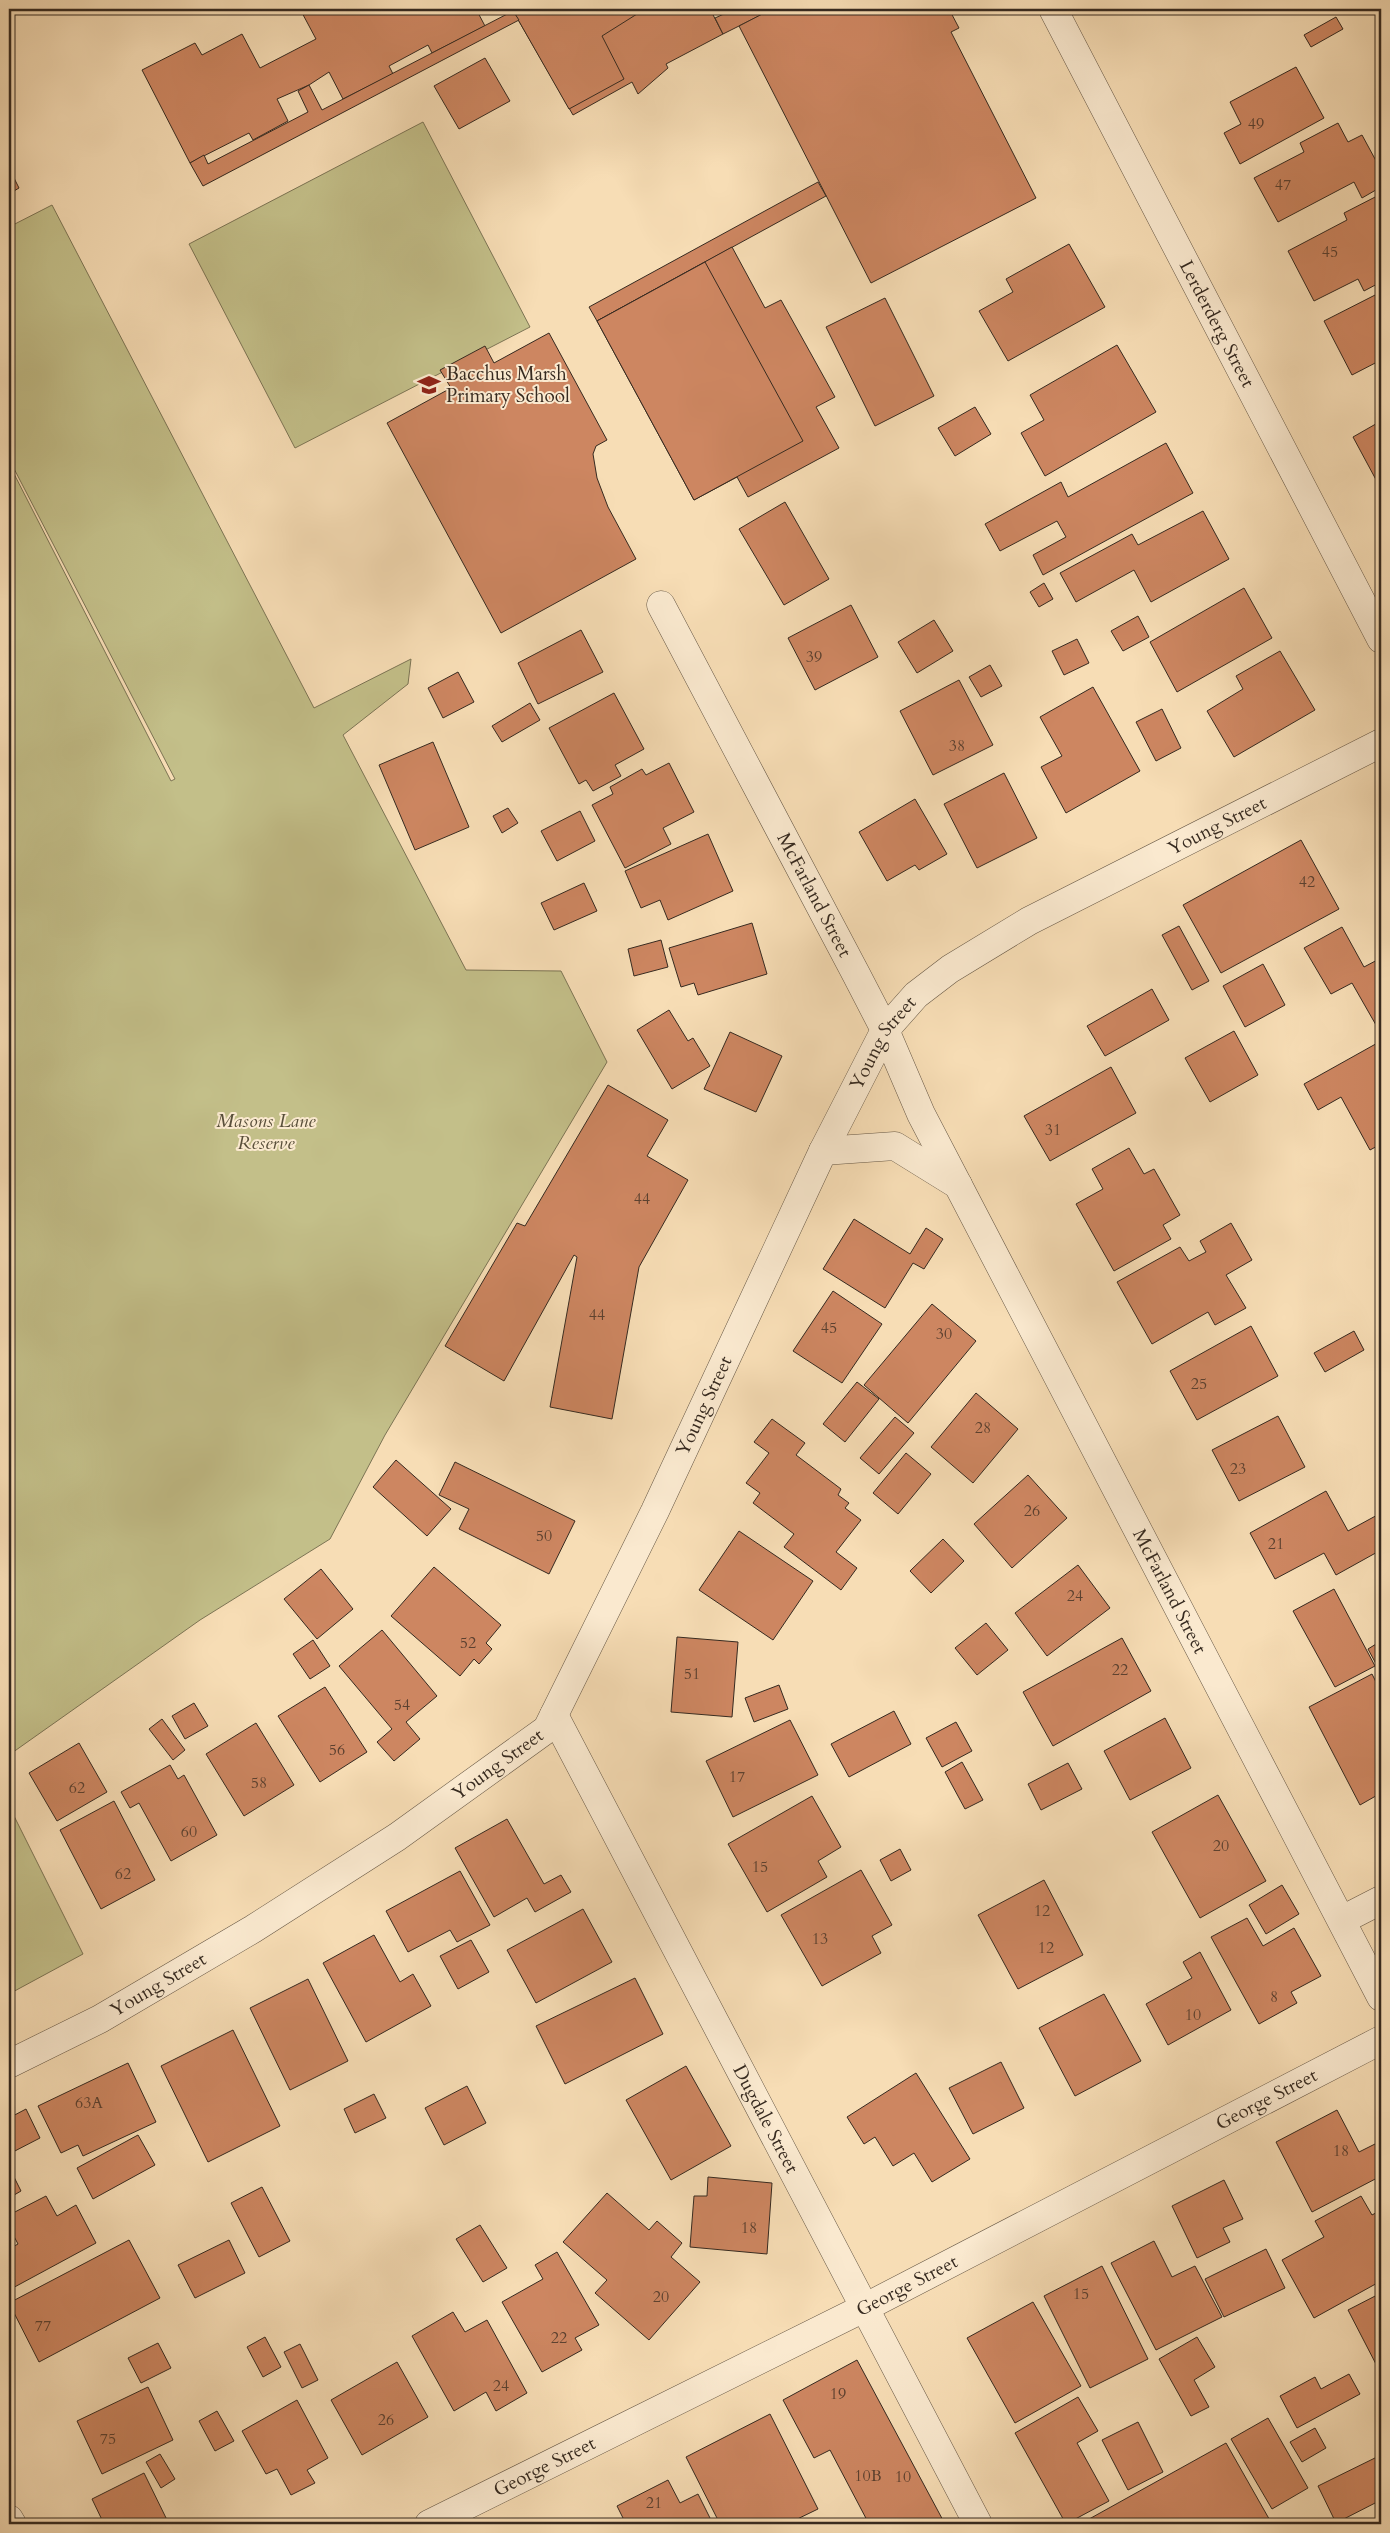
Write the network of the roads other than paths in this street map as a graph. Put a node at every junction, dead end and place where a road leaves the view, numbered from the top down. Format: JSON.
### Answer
{"nodes":[{"id":1,"x":1053,"y":9,"type":"edge"},
{"id":2,"x":661,"y":605,"type":"dead end"},
{"id":3,"x":1381,"y":639,"type":"edge"},
{"id":4,"x":1381,"y":743,"type":"edge"},
{"id":5,"x":885,"y":1030,"type":"junction"},
{"id":6,"x":823,"y":1152,"type":"junction"},
{"id":7,"x":960,"y":1186,"type":"junction"},
{"id":8,"x":554,"y":1715,"type":"junction"},
{"id":9,"x":1381,"y":1900,"type":"edge"},
{"id":10,"x":1342,"y":1920,"type":"junction"},
{"id":11,"x":1381,"y":1997,"type":"edge"},
{"id":12,"x":1381,"y":2040,"type":"edge"},
{"id":13,"x":9,"y":2064,"type":"edge"},
{"id":14,"x":866,"y":2307,"type":"junction"},
{"id":15,"x":9,"y":2519,"type":"edge"},
{"id":16,"x":12,"y":2524,"type":"edge"},
{"id":17,"x":429,"y":2524,"type":"edge"},
{"id":18,"x":978,"y":2524,"type":"edge"}],
"edges":[{"from":1,"to":3,"type":"street","name":"Lerderderg Street"},
{"from":2,"to":5,"type":"street","name":"McFarland Street"},
{"from":4,"to":5,"type":"street","name":"Young Street"},
{"from":5,"to":6,"type":"street","name":"Young Street"},
{"from":5,"to":7,"type":"street","name":"McFarland Street"},
{"from":6,"to":7,"type":"street"},
{"from":6,"to":8,"type":"street","name":"Young Street"},
{"from":7,"to":10,"type":"street","name":"McFarland Street"},
{"from":8,"to":13,"type":"street","name":"Young Street"},
{"from":8,"to":14,"type":"street","name":"Dugdale Street"},
{"from":9,"to":10,"type":"street"},
{"from":10,"to":11,"type":"street","name":"McFarland Street"},
{"from":12,"to":14,"type":"street","name":"George Street"},
{"from":14,"to":17,"type":"street","name":"George Street"},
{"from":14,"to":18,"type":"street","name":"Dugdale Street"},
{"from":15,"to":16,"type":"street"}]}
